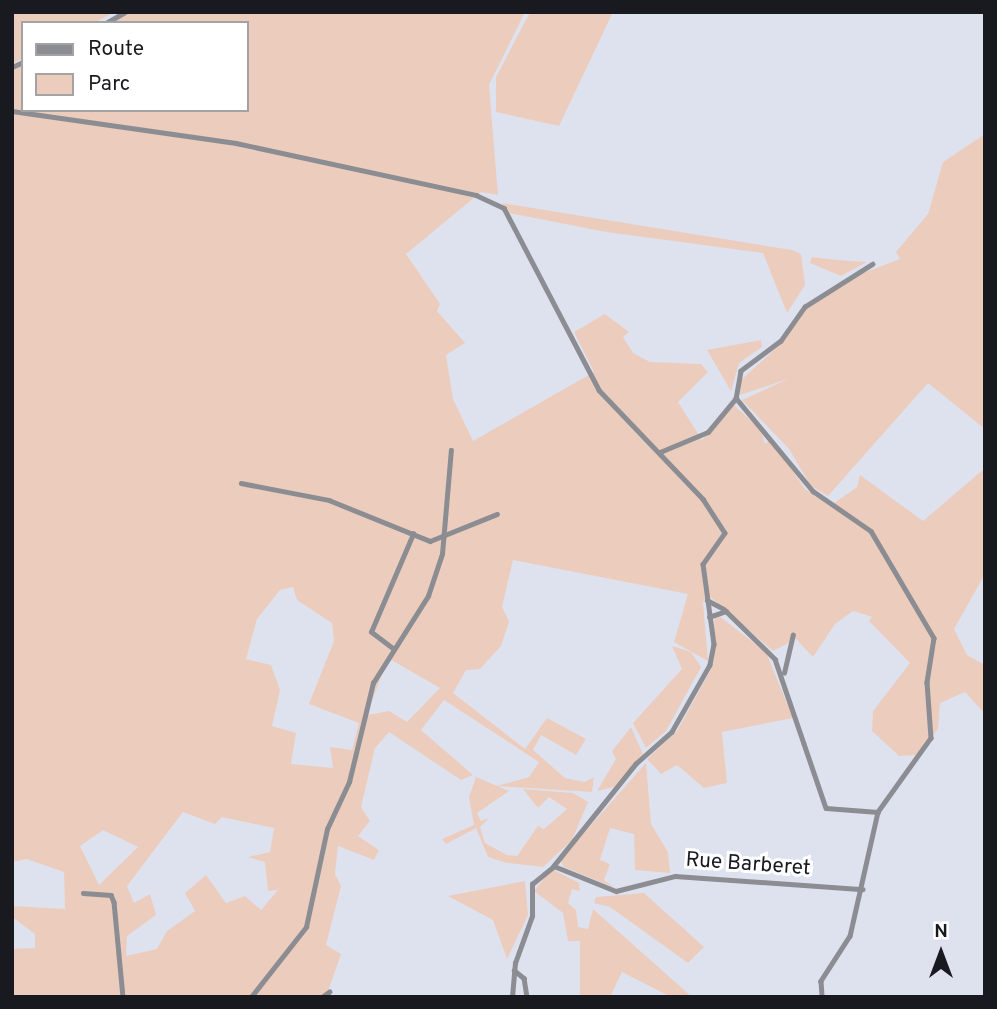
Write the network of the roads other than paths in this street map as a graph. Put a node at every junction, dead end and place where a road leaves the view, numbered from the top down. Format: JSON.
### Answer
{"nodes":[{"id":1,"x":125,"y":12,"type":"edge"},
{"id":2,"x":109,"y":21,"type":"edge"},
{"id":3,"x":12,"y":111,"type":"edge"},
{"id":4,"x":873,"y":264,"type":"dead end"},
{"id":5,"x":736,"y":398,"type":"junction"},
{"id":6,"x":451,"y":450,"type":"dead end"},
{"id":7,"x":660,"y":452,"type":"junction"},
{"id":8,"x":241,"y":483,"type":"dead end"},
{"id":9,"x":497,"y":514,"type":"dead end"},
{"id":10,"x":412,"y":534,"type":"junction"},
{"id":11,"x":444,"y":536,"type":"junction"},
{"id":12,"x":706,"y":598,"type":"junction"},
{"id":13,"x":726,"y":611,"type":"junction"},
{"id":14,"x":709,"y":617,"type":"junction"},
{"id":15,"x":793,"y":635,"type":"dead end"},
{"id":16,"x":392,"y":648,"type":"junction"},
{"id":17,"x":784,"y":674,"type":"junction"},
{"id":18,"x":878,"y":812,"type":"junction"},
{"id":19,"x":554,"y":866,"type":"junction"},
{"id":20,"x":863,"y":889,"type":"junction"},
{"id":21,"x":83,"y":893,"type":"dead end"},
{"id":22,"x":514,"y":970,"type":"junction"},
{"id":23,"x":329,"y":992,"type":"dead end"},
{"id":24,"x":123,"y":997,"type":"edge"},
{"id":25,"x":251,"y":997,"type":"edge"},
{"id":26,"x":322,"y":997,"type":"edge"},
{"id":27,"x":512,"y":997,"type":"edge"},
{"id":28,"x":527,"y":997,"type":"edge"},
{"id":29,"x":822,"y":997,"type":"edge"}],
"edges":[{"from":1,"to":2,"type":"street"},
{"from":3,"to":7,"type":"street"},
{"from":4,"to":5,"type":"street"},
{"from":5,"to":7,"type":"street"},
{"from":5,"to":18,"type":"street"},
{"from":6,"to":11,"type":"street"},
{"from":7,"to":12,"type":"street"},
{"from":8,"to":10,"type":"street"},
{"from":9,"to":11,"type":"street"},
{"from":10,"to":11,"type":"street"},
{"from":10,"to":16,"type":"street"},
{"from":11,"to":16,"type":"street"},
{"from":12,"to":13,"type":"street"},
{"from":12,"to":14,"type":"street"},
{"from":13,"to":14,"type":"street"},
{"from":13,"to":17,"type":"street"},
{"from":14,"to":19,"type":"street"},
{"from":15,"to":17,"type":"street"},
{"from":16,"to":25,"type":"street"},
{"from":17,"to":18,"type":"street"},
{"from":18,"to":20,"type":"street"},
{"from":19,"to":20,"type":"street","name":"Rue Barberet"},
{"from":19,"to":22,"type":"street"},
{"from":20,"to":29,"type":"street"},
{"from":21,"to":24,"type":"street"},
{"from":22,"to":27,"type":"street"},
{"from":22,"to":28,"type":"street"},
{"from":23,"to":26,"type":"street"}]}
